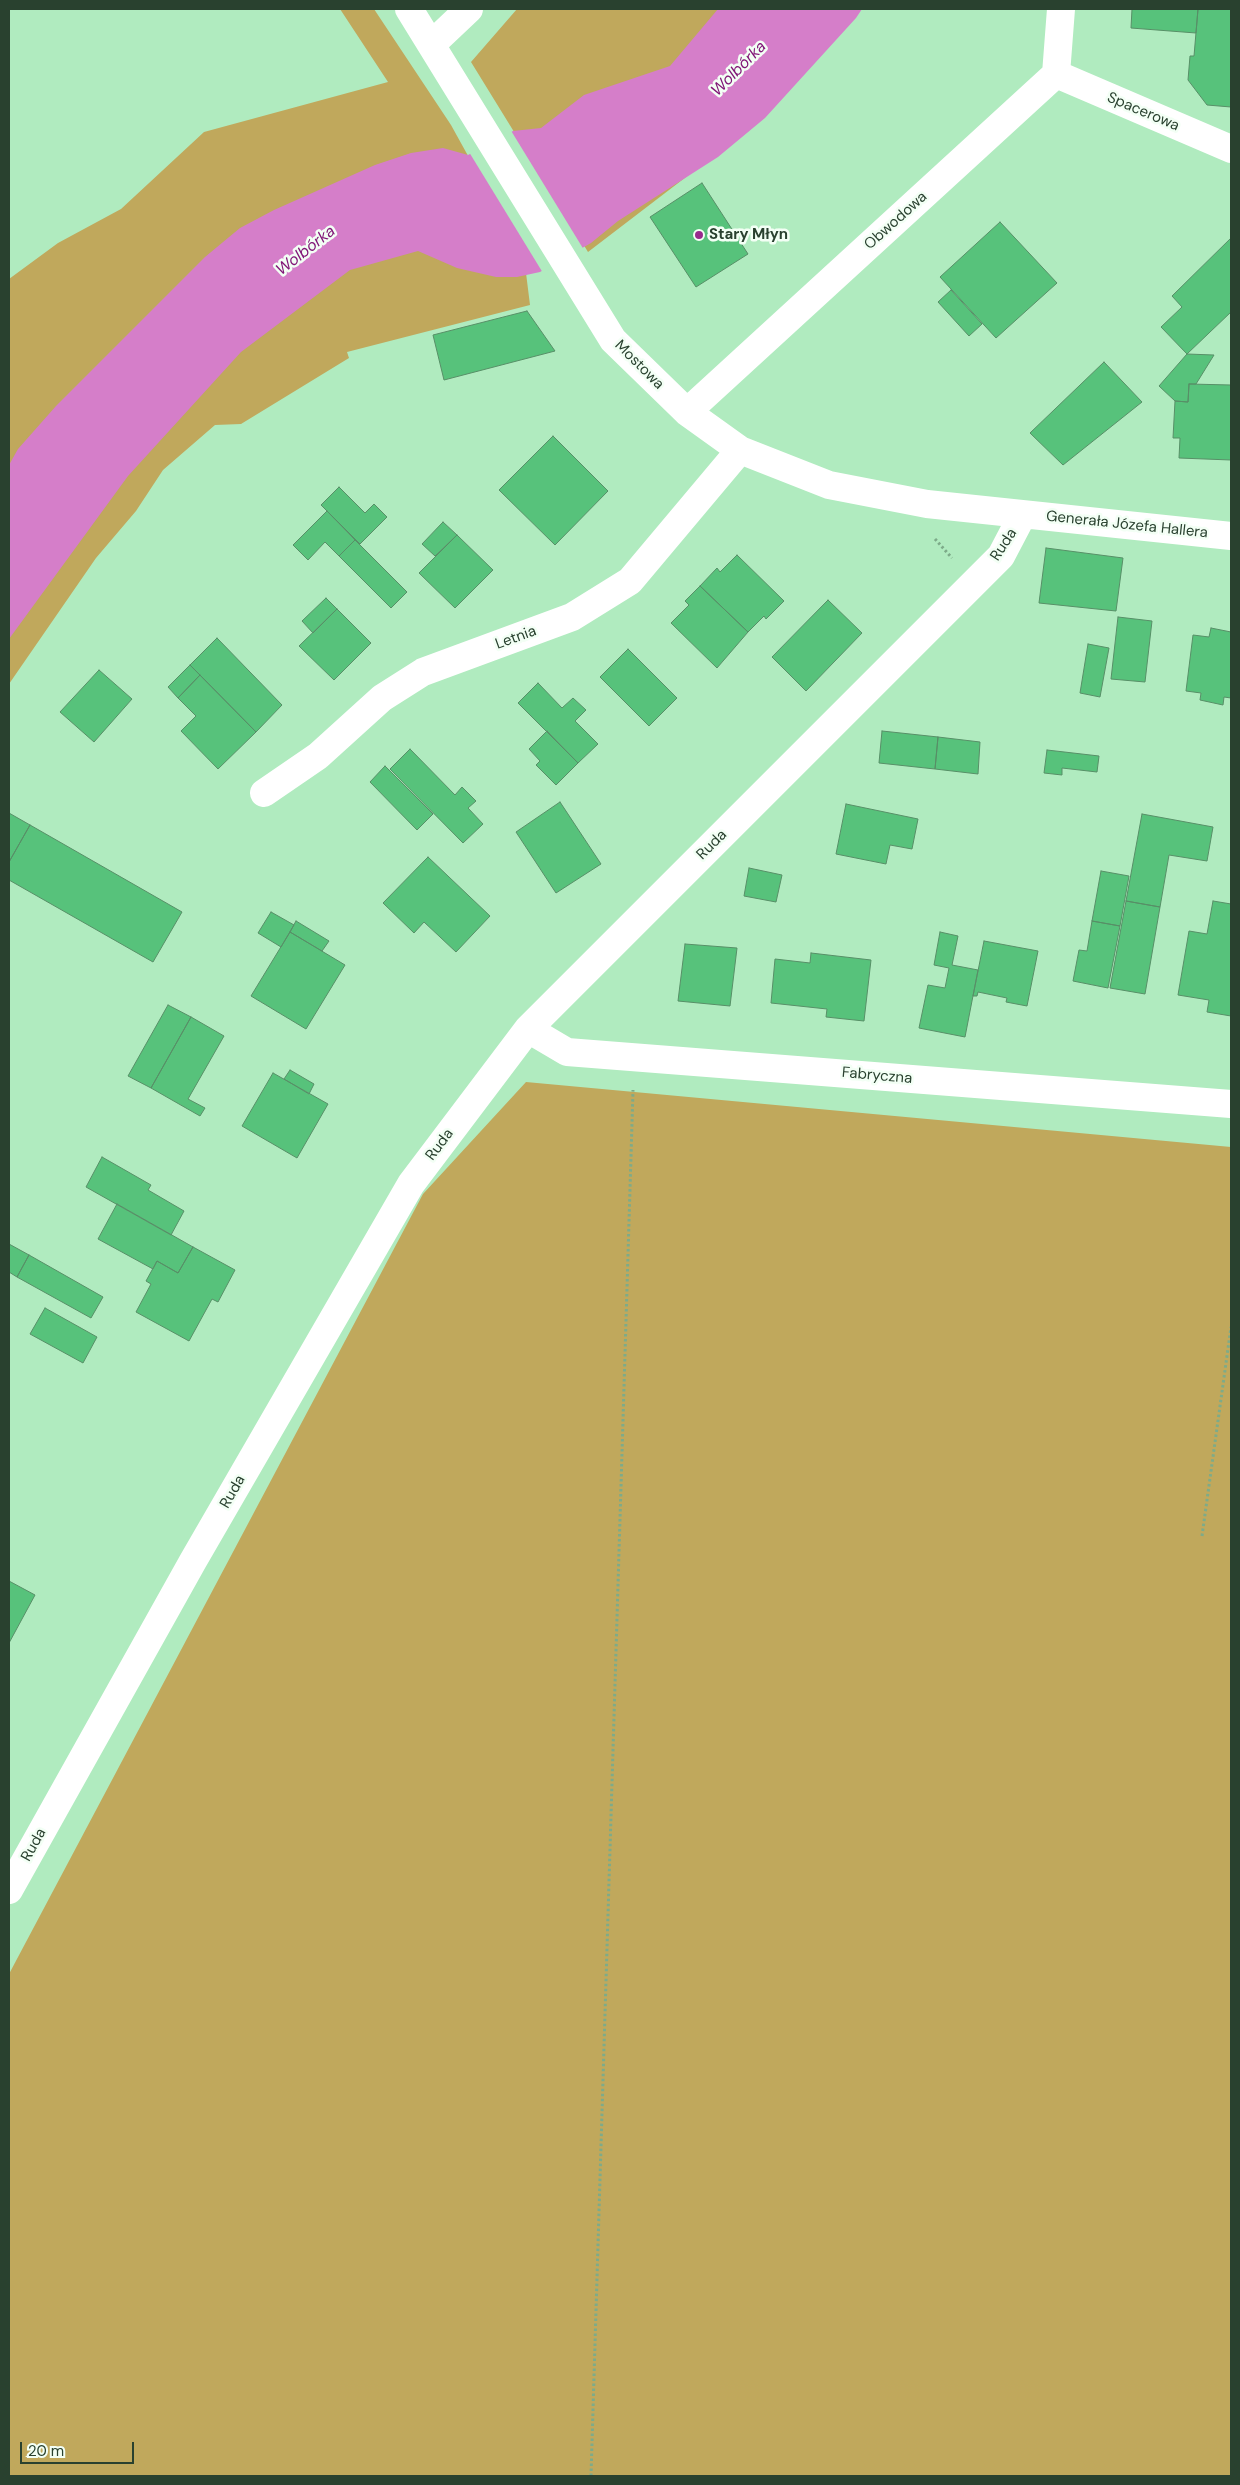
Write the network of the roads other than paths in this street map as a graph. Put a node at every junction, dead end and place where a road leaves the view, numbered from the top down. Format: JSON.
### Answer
{"nodes":[{"id":1,"x":409,"y":9,"type":"edge"},
{"id":2,"x":469,"y":9,"type":"edge"},
{"id":3,"x":1061,"y":9,"type":"edge"},
{"id":4,"x":432,"y":44,"type":"junction"},
{"id":5,"x":1056,"y":74,"type":"junction"},
{"id":6,"x":1231,"y":149,"type":"edge"},
{"id":7,"x":687,"y":412,"type":"junction"},
{"id":8,"x":740,"y":450,"type":"junction"},
{"id":9,"x":1023,"y":514,"type":"junction"},
{"id":10,"x":1231,"y":536,"type":"edge"},
{"id":11,"x":264,"y":794,"type":"dead end"},
{"id":12,"x":528,"y":1029,"type":"junction"},
{"id":13,"x":1231,"y":1104,"type":"edge"},
{"id":14,"x":9,"y":1890,"type":"edge"}],
"edges":[{"from":1,"to":4,"type":"street","name":"Mostowa"},
{"from":2,"to":4,"type":"street"},
{"from":3,"to":5,"type":"street"},
{"from":4,"to":7,"type":"street","name":"Mostowa"},
{"from":5,"to":6,"type":"street","name":"Spacerowa"},
{"from":5,"to":7,"type":"street","name":"Obwodowa"},
{"from":7,"to":8,"type":"street","name":"Mostowa"},
{"from":8,"to":9,"type":"street","name":"Mostowa"},
{"from":8,"to":11,"type":"street","name":"Letnia"},
{"from":9,"to":10,"type":"street","name":"Generała Józefa Hallera"},
{"from":9,"to":12,"type":"street","name":"Ruda"},
{"from":12,"to":13,"type":"street","name":"Fabryczna"},
{"from":12,"to":14,"type":"street","name":"Ruda"}]}
